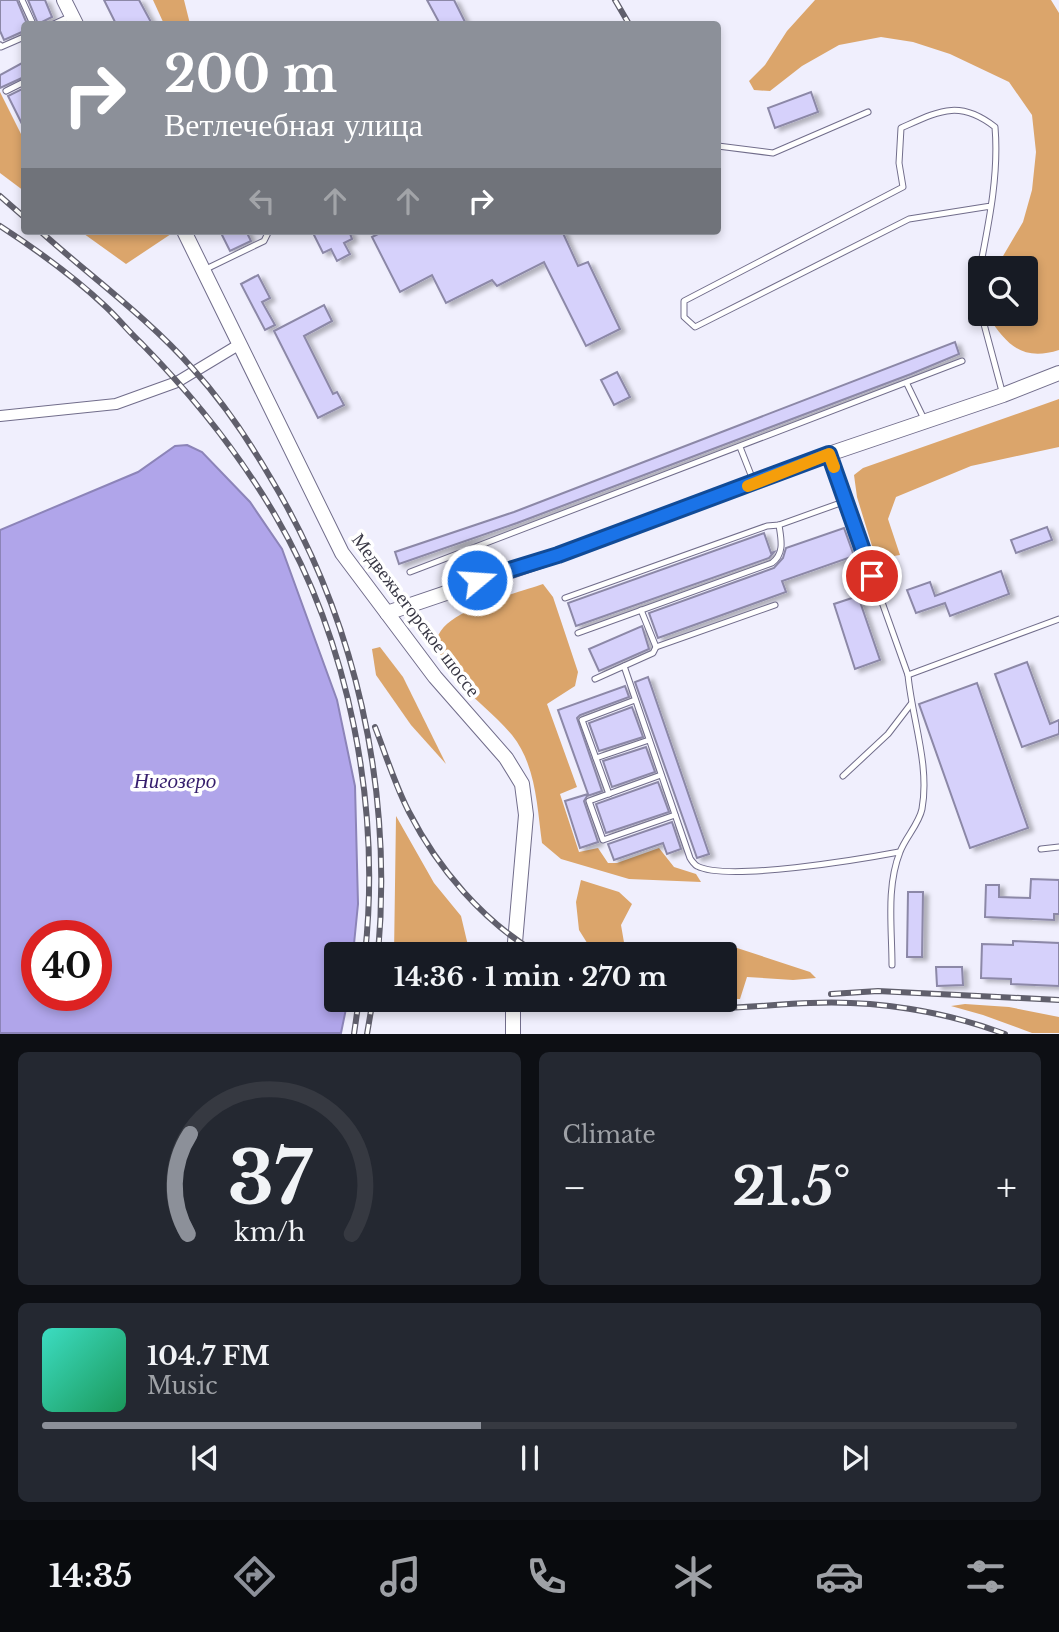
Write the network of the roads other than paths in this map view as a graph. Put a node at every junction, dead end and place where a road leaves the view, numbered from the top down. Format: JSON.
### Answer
{"nodes":[{"id":1,"x":22,"y":0,"type":"edge"},
{"id":2,"x":64,"y":0,"type":"edge"},
{"id":3,"x":74,"y":20,"type":"edge"},
{"id":4,"x":32,"y":21,"type":"edge"},
{"id":5,"x":21,"y":38,"type":"edge"},
{"id":6,"x":0,"y":45,"type":"edge"},
{"id":7,"x":21,"y":84,"type":"edge"},
{"id":8,"x":6,"y":91,"type":"dead end"},
{"id":9,"x":868,"y":112,"type":"dead end"},
{"id":10,"x":721,"y":146,"type":"edge"},
{"id":11,"x":991,"y":206,"type":"junction"},
{"id":12,"x":186,"y":235,"type":"edge"},
{"id":13,"x":267,"y":235,"type":"edge"},
{"id":14,"x":982,"y":256,"type":"edge"},
{"id":15,"x":204,"y":270,"type":"junction"},
{"id":16,"x":984,"y":326,"type":"edge"},
{"id":17,"x":240,"y":344,"type":"junction"},
{"id":18,"x":962,"y":361,"type":"dead end"},
{"id":19,"x":1059,"y":373,"type":"edge"},
{"id":20,"x":906,"y":384,"type":"junction"},
{"id":21,"x":1003,"y":395,"type":"junction"},
{"id":22,"x":0,"y":416,"type":"edge"},
{"id":23,"x":925,"y":422,"type":"junction"},
{"id":24,"x":740,"y":447,"type":"junction"},
{"id":25,"x":829,"y":454,"type":"junction"},
{"id":26,"x":754,"y":483,"type":"junction"},
{"id":27,"x":846,"y":501,"type":"junction"},
{"id":28,"x":779,"y":525,"type":"junction"},
{"id":29,"x":468,"y":551,"type":"junction"},
{"id":30,"x":410,"y":572,"type":"dead end"},
{"id":31,"x":477,"y":580,"type":"junction"},
{"id":32,"x":565,"y":598,"type":"dead end"},
{"id":33,"x":775,"y":605,"type":"dead end"},
{"id":34,"x":641,"y":610,"type":"junction"},
{"id":35,"x":387,"y":613,"type":"junction"},
{"id":36,"x":1059,"y":619,"type":"edge"},
{"id":37,"x":578,"y":633,"type":"dead end"},
{"id":38,"x":656,"y":647,"type":"junction"},
{"id":39,"x":624,"y":666,"type":"junction"},
{"id":40,"x":908,"y":675,"type":"junction"},
{"id":41,"x":595,"y":679,"type":"dead end"},
{"id":42,"x":635,"y":700,"type":"junction"},
{"id":43,"x":911,"y":704,"type":"junction"},
{"id":44,"x":649,"y":740,"type":"junction"},
{"id":45,"x":596,"y":758,"type":"junction"},
{"id":46,"x":661,"y":775,"type":"junction"},
{"id":47,"x":843,"y":776,"type":"dead end"},
{"id":48,"x":608,"y":794,"type":"junction"},
{"id":49,"x":675,"y":816,"type":"junction"},
{"id":50,"x":1059,"y":847,"type":"edge"},
{"id":51,"x":1041,"y":849,"type":"dead end"},
{"id":52,"x":900,"y":852,"type":"junction"},
{"id":53,"x":515,"y":942,"type":"edge"},
{"id":54,"x":892,"y":965,"type":"dead end"},
{"id":55,"x":513,"y":1012,"type":"edge"},
{"id":56,"x":513,"y":1034,"type":"edge"}],
"edges":[{"from":1,"to":4,"type":"lane"},
{"from":2,"to":3,"type":"street"},
{"from":5,"to":6,"type":"lane"},
{"from":7,"to":8,"type":"lane"},
{"from":9,"to":10,"type":"lane"},
{"from":11,"to":11,"type":"lane"},
{"from":11,"to":14,"type":"lane"},
{"from":12,"to":15,"type":"street","name":"Медвежьегорское шоссе"},
{"from":13,"to":15,"type":"lane"},
{"from":15,"to":17,"type":"street","name":"Медвежьегорское шоссе"},
{"from":16,"to":21,"type":"lane"},
{"from":17,"to":22,"type":"street"},
{"from":17,"to":35,"type":"street","name":"Медвежьегорское шоссе"},
{"from":18,"to":20,"type":"lane"},
{"from":19,"to":21,"type":"street"},
{"from":20,"to":23,"type":"lane"},
{"from":20,"to":24,"type":"lane"},
{"from":21,"to":23,"type":"street"},
{"from":23,"to":25,"type":"street"},
{"from":24,"to":26,"type":"lane"},
{"from":24,"to":29,"type":"lane"},
{"from":25,"to":26,"type":"street"},
{"from":25,"to":27,"type":"lane"},
{"from":26,"to":31,"type":"street"},
{"from":27,"to":28,"type":"lane"},
{"from":27,"to":40,"type":"lane"},
{"from":28,"to":32,"type":"lane"},
{"from":28,"to":34,"type":"lane"},
{"from":29,"to":30,"type":"lane"},
{"from":29,"to":31,"type":"lane"},
{"from":31,"to":35,"type":"street"},
{"from":33,"to":38,"type":"lane"},
{"from":34,"to":37,"type":"lane"},
{"from":34,"to":38,"type":"lane"},
{"from":35,"to":53,"type":"street","name":"Медвежьегорское шоссе"},
{"from":36,"to":40,"type":"lane"},
{"from":38,"to":39,"type":"lane"},
{"from":39,"to":41,"type":"lane"},
{"from":39,"to":42,"type":"lane"},
{"from":40,"to":43,"type":"lane"},
{"from":42,"to":44,"type":"lane"},
{"from":42,"to":45,"type":"lane"},
{"from":43,"to":47,"type":"lane"},
{"from":43,"to":52,"type":"lane"},
{"from":44,"to":45,"type":"lane"},
{"from":44,"to":46,"type":"lane"},
{"from":45,"to":48,"type":"lane"},
{"from":46,"to":48,"type":"lane"},
{"from":46,"to":49,"type":"lane"},
{"from":48,"to":49,"type":"lane"},
{"from":49,"to":52,"type":"lane"},
{"from":50,"to":51,"type":"lane"},
{"from":52,"to":54,"type":"lane"},
{"from":55,"to":56,"type":"street"}]}
